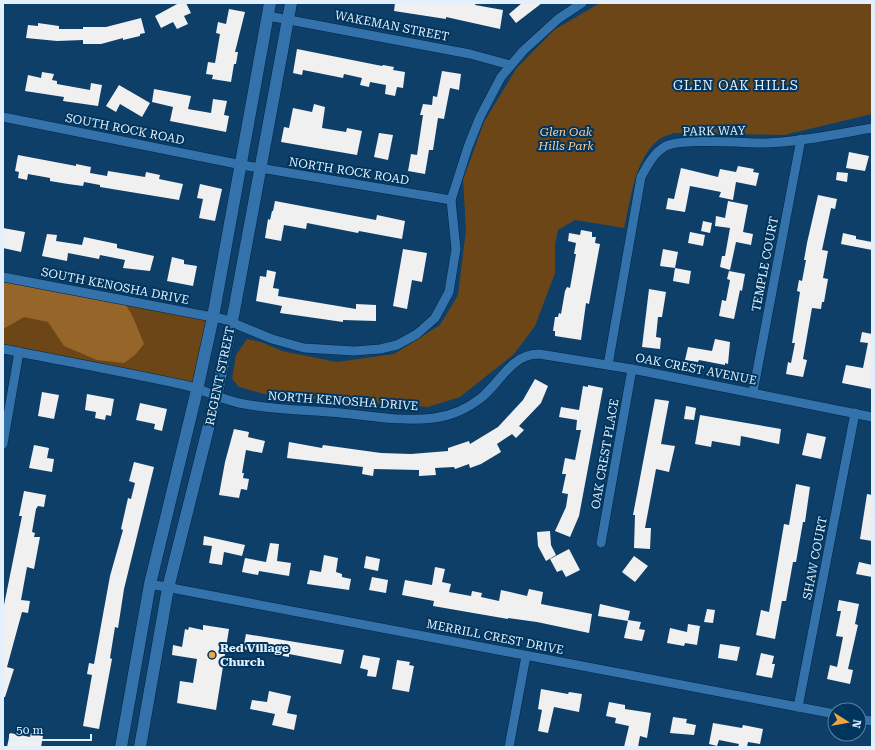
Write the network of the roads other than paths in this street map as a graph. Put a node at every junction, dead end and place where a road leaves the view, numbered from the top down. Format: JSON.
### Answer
{"nodes":[{"id":1,"x":270,"y":3,"type":"edge"},
{"id":2,"x":291,"y":3,"type":"edge"},
{"id":3,"x":582,"y":3,"type":"edge"},
{"id":4,"x":268,"y":16,"type":"junction"},
{"id":5,"x":288,"y":19,"type":"junction"},
{"id":6,"x":510,"y":66,"type":"junction"},
{"id":7,"x":3,"y":117,"type":"edge"},
{"id":8,"x":872,"y":128,"type":"edge"},
{"id":9,"x":801,"y":140,"type":"junction"},
{"id":10,"x":242,"y":165,"type":"junction"},
{"id":11,"x":261,"y":168,"type":"junction"},
{"id":12,"x":451,"y":200,"type":"junction"},
{"id":13,"x":3,"y":277,"type":"edge"},
{"id":14,"x":222,"y":319,"type":"junction"},
{"id":15,"x":3,"y":349,"type":"edge"},
{"id":16,"x":19,"y":352,"type":"junction"},
{"id":17,"x":516,"y":362,"type":"joint"},
{"id":18,"x":608,"y":365,"type":"junction"},
{"id":19,"x":632,"y":369,"type":"junction"},
{"id":20,"x":197,"y":390,"type":"junction"},
{"id":21,"x":753,"y":392,"type":"junction"},
{"id":22,"x":216,"y":397,"type":"junction"},
{"id":23,"x":854,"y":413,"type":"junction"},
{"id":24,"x":872,"y":416,"type":"edge"},
{"id":25,"x":3,"y":444,"type":"edge"},
{"id":26,"x":601,"y":543,"type":"dead end"},
{"id":27,"x":150,"y":584,"type":"junction"},
{"id":28,"x":168,"y":588,"type":"junction"},
{"id":29,"x":526,"y":656,"type":"junction"},
{"id":30,"x":798,"y":707,"type":"junction"},
{"id":31,"x":827,"y":712,"type":"edge"},
{"id":32,"x":121,"y":747,"type":"edge"},
{"id":33,"x":140,"y":747,"type":"edge"},
{"id":34,"x":509,"y":747,"type":"edge"}],
"edges":[{"from":1,"to":4,"type":"street","name":"REGENT STREET"},
{"from":2,"to":5,"type":"street","name":"REGENT STREET"},
{"from":3,"to":6,"type":"street"},
{"from":4,"to":5,"type":"street","name":"WAKEMAN STREET"},
{"from":4,"to":10,"type":"street","name":"REGENT STREET"},
{"from":5,"to":6,"type":"street","name":"WAKEMAN STREET"},
{"from":5,"to":11,"type":"street","name":"REGENT STREET"},
{"from":6,"to":12,"type":"street"},
{"from":7,"to":10,"type":"street","name":"SOUTH ROCK ROAD"},
{"from":8,"to":9,"type":"street","name":"PARK WAY"},
{"from":9,"to":18,"type":"street","name":"PARK WAY"},
{"from":9,"to":21,"type":"street","name":"TEMPLE COURT"},
{"from":10,"to":11,"type":"street","name":"NORTH ROCK ROAD"},
{"from":10,"to":14,"type":"street","name":"REGENT STREET"},
{"from":11,"to":12,"type":"street","name":"NORTH ROCK ROAD"},
{"from":11,"to":14,"type":"street","name":"REGENT STREET"},
{"from":12,"to":14,"type":"street"},
{"from":13,"to":14,"type":"street","name":"SOUTH KENOSHA DRIVE"},
{"from":14,"to":20,"type":"street","name":"REGENT STREET"},
{"from":14,"to":22,"type":"street","name":"REGENT STREET"},
{"from":15,"to":16,"type":"street"},
{"from":16,"to":20,"type":"street"},
{"from":16,"to":25,"type":"street"},
{"from":17,"to":18,"type":"street","name":"OAK CREST AVENUE"},
{"from":17,"to":22,"type":"street","name":"NORTH KENOSHA DRIVE"},
{"from":18,"to":19,"type":"street","name":"OAK CREST AVENUE"},
{"from":19,"to":21,"type":"street","name":"OAK CREST AVENUE"},
{"from":19,"to":26,"type":"street","name":"OAK CREST PLACE"},
{"from":20,"to":22,"type":"street","name":"NORTH KENOSHA DRIVE"},
{"from":20,"to":27,"type":"street","name":"REGENT STREET"},
{"from":21,"to":23,"type":"street","name":"OAK CREST AVENUE"},
{"from":22,"to":28,"type":"street","name":"REGENT STREET"},
{"from":23,"to":24,"type":"street","name":"OAK CREST AVENUE"},
{"from":23,"to":30,"type":"street","name":"SHAW COURT"},
{"from":27,"to":28,"type":"street","name":"MERRILL CREST DRIVE"},
{"from":27,"to":32,"type":"street","name":"REGENT STREET"},
{"from":28,"to":29,"type":"street","name":"MERRILL CREST DRIVE"},
{"from":28,"to":33,"type":"street","name":"REGENT STREET"},
{"from":29,"to":30,"type":"street","name":"MERRILL CREST DRIVE"},
{"from":29,"to":34,"type":"street"},
{"from":30,"to":31,"type":"street","name":"MERRILL CREST DRIVE"}]}
